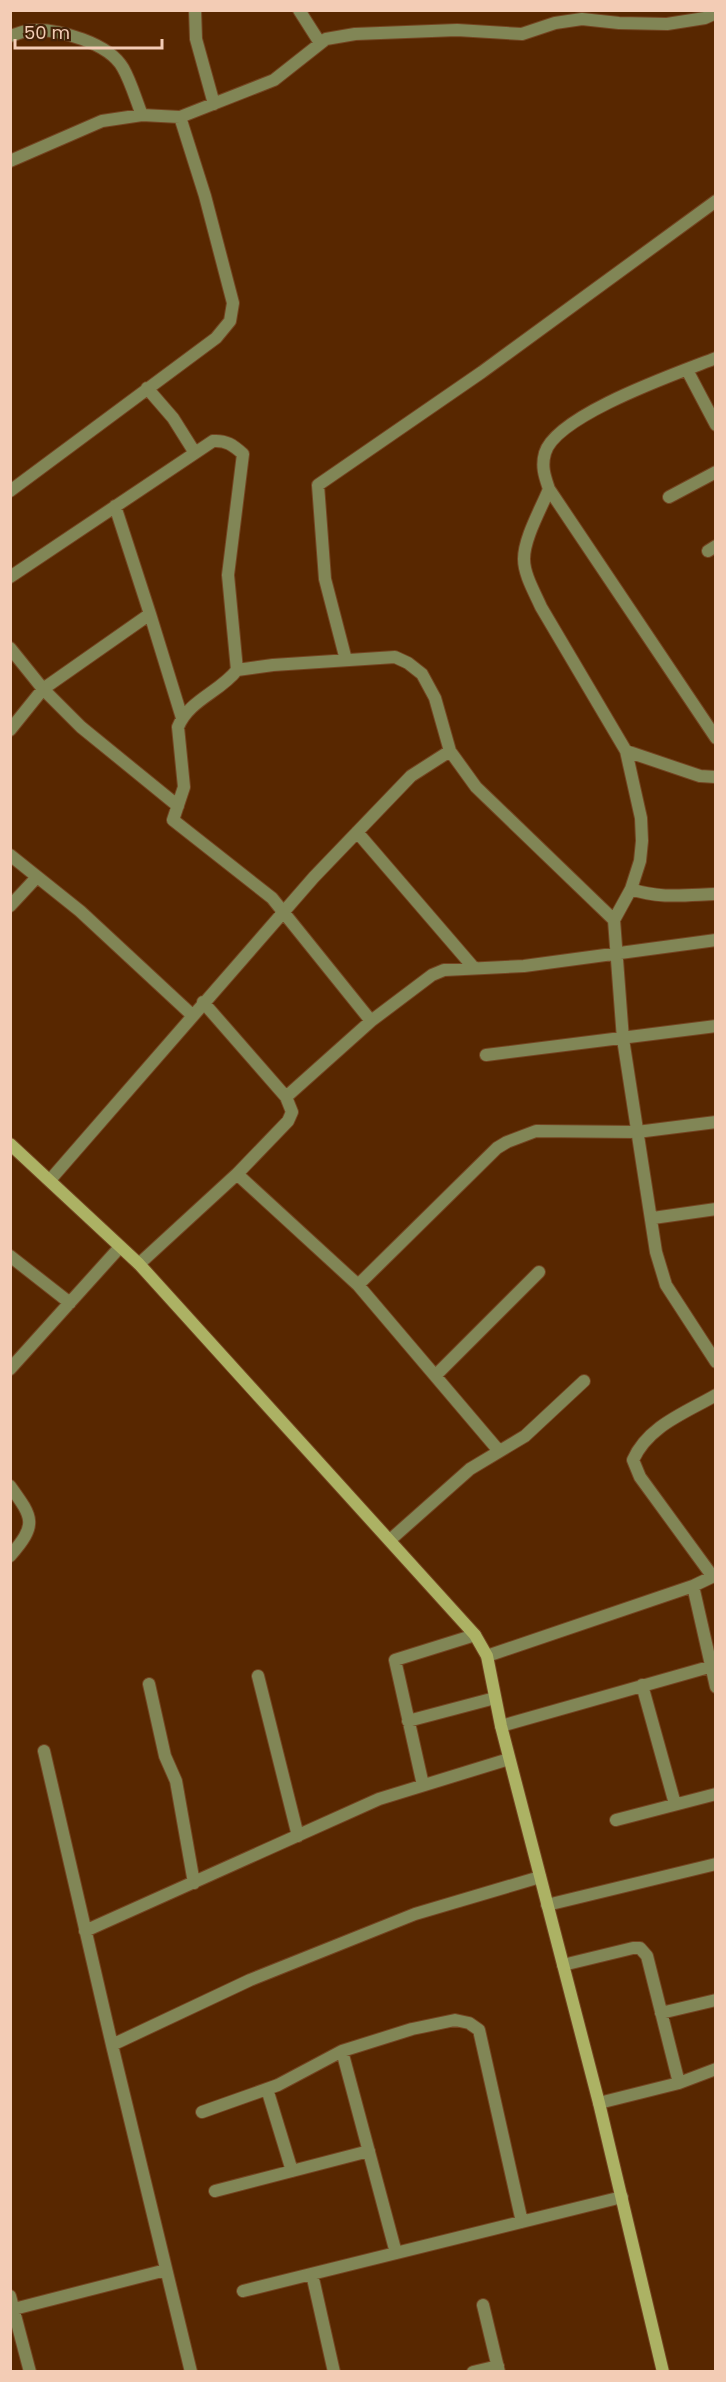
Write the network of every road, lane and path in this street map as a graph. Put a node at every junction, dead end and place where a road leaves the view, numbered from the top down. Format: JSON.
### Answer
{"nodes":[{"id":1,"x":195,"y":10,"type":"edge"},
{"id":2,"x":299,"y":10,"type":"edge"},
{"id":3,"x":716,"y":13,"type":"edge"},
{"id":4,"x":578,"y":15,"type":"edge"},
{"id":5,"x":10,"y":36,"type":"edge"},
{"id":6,"x":320,"y":43,"type":"junction"},
{"id":7,"x":214,"y":104,"type":"junction"},
{"id":8,"x":142,"y":115,"type":"junction"},
{"id":9,"x":180,"y":117,"type":"junction"},
{"id":10,"x":10,"y":161,"type":"edge"},
{"id":11,"x":716,"y":201,"type":"edge"},
{"id":12,"x":716,"y":358,"type":"edge"},
{"id":13,"x":687,"y":369,"type":"junction"},
{"id":14,"x":147,"y":388,"type":"junction"},
{"id":15,"x":716,"y":425,"type":"edge"},
{"id":16,"x":195,"y":453,"type":"junction"},
{"id":17,"x":716,"y":472,"type":"edge"},
{"id":18,"x":549,"y":489,"type":"junction"},
{"id":19,"x":10,"y":492,"type":"edge"},
{"id":20,"x":669,"y":497,"type":"dead end"},
{"id":21,"x":115,"y":506,"type":"junction"},
{"id":22,"x":10,"y":577,"type":"edge"},
{"id":23,"x":150,"y":614,"type":"junction"},
{"id":24,"x":10,"y":648,"type":"edge"},
{"id":25,"x":346,"y":660,"type":"junction"},
{"id":26,"x":237,"y":670,"type":"junction"},
{"id":27,"x":42,"y":689,"type":"junction"},
{"id":28,"x":182,"y":717,"type":"junction"},
{"id":29,"x":10,"y":730,"type":"edge"},
{"id":30,"x":716,"y":738,"type":"edge"},
{"id":31,"x":626,"y":751,"type":"junction"},
{"id":32,"x":450,"y":752,"type":"junction"},
{"id":33,"x":716,"y":777,"type":"edge"},
{"id":34,"x":178,"y":806,"type":"junction"},
{"id":35,"x":357,"y":832,"type":"junction"},
{"id":36,"x":10,"y":855,"type":"edge"},
{"id":37,"x":37,"y":877,"type":"junction"},
{"id":38,"x":631,"y":889,"type":"junction"},
{"id":39,"x":716,"y":894,"type":"edge"},
{"id":40,"x":10,"y":906,"type":"edge"},
{"id":41,"x":283,"y":912,"type":"junction"},
{"id":42,"x":614,"y":920,"type":"junction"},
{"id":43,"x":716,"y":940,"type":"edge"},
{"id":44,"x":615,"y":953,"type":"junction"},
{"id":45,"x":474,"y":968,"type":"junction"},
{"id":46,"x":203,"y":1002,"type":"junction"},
{"id":47,"x":192,"y":1015,"type":"junction"},
{"id":48,"x":371,"y":1021,"type":"junction"},
{"id":49,"x":716,"y":1026,"type":"edge"},
{"id":50,"x":623,"y":1039,"type":"junction"},
{"id":51,"x":486,"y":1056,"type":"dead end"},
{"id":52,"x":286,"y":1097,"type":"junction"},
{"id":53,"x":716,"y":1122,"type":"edge"},
{"id":54,"x":637,"y":1132,"type":"junction"},
{"id":55,"x":11,"y":1146,"type":"edge"},
{"id":56,"x":237,"y":1174,"type":"junction"},
{"id":57,"x":50,"y":1180,"type":"junction"},
{"id":58,"x":716,"y":1209,"type":"edge"},
{"id":59,"x":653,"y":1218,"type":"junction"},
{"id":60,"x":120,"y":1247,"type":"junction"},
{"id":61,"x":12,"y":1259,"type":"edge"},
{"id":62,"x":139,"y":1264,"type":"junction"},
{"id":63,"x":539,"y":1272,"type":"dead end"},
{"id":64,"x":358,"y":1285,"type":"junction"},
{"id":65,"x":70,"y":1303,"type":"junction"},
{"id":66,"x":716,"y":1362,"type":"edge"},
{"id":67,"x":10,"y":1370,"type":"edge"},
{"id":68,"x":436,"y":1375,"type":"junction"},
{"id":69,"x":584,"y":1381,"type":"dead end"},
{"id":70,"x":716,"y":1395,"type":"edge"},
{"id":71,"x":499,"y":1451,"type":"junction"},
{"id":72,"x":10,"y":1486,"type":"edge"},
{"id":73,"x":390,"y":1540,"type":"junction"},
{"id":74,"x":10,"y":1556,"type":"edge"},
{"id":75,"x":714,"y":1576,"type":"edge"},
{"id":76,"x":693,"y":1586,"type":"junction"},
{"id":77,"x":475,"y":1635,"type":"junction"},
{"id":78,"x":487,"y":1656,"type":"junction"},
{"id":79,"x":713,"y":1665,"type":"edge"},
{"id":80,"x":258,"y":1676,"type":"dead end"},
{"id":81,"x":148,"y":1684,"type":"dead end"},
{"id":82,"x":642,"y":1685,"type":"junction"},
{"id":83,"x":716,"y":1687,"type":"edge"},
{"id":84,"x":495,"y":1698,"type":"junction"},
{"id":85,"x":408,"y":1721,"type":"junction"},
{"id":86,"x":501,"y":1726,"type":"junction"},
{"id":87,"x":44,"y":1750,"type":"dead end"},
{"id":88,"x":509,"y":1759,"type":"junction"},
{"id":89,"x":423,"y":1785,"type":"junction"},
{"id":90,"x":716,"y":1794,"type":"edge"},
{"id":91,"x":675,"y":1804,"type":"junction"},
{"id":92,"x":616,"y":1820,"type":"dead end"},
{"id":93,"x":298,"y":1836,"type":"junction"},
{"id":94,"x":716,"y":1864,"type":"edge"},
{"id":95,"x":540,"y":1877,"type":"junction"},
{"id":96,"x":194,"y":1883,"type":"junction"},
{"id":97,"x":547,"y":1905,"type":"junction"},
{"id":98,"x":85,"y":1931,"type":"junction"},
{"id":99,"x":563,"y":1965,"type":"junction"},
{"id":100,"x":716,"y":2000,"type":"edge"},
{"id":101,"x":662,"y":2013,"type":"junction"},
{"id":102,"x":112,"y":2045,"type":"junction"},
{"id":103,"x":342,"y":2051,"type":"junction"},
{"id":104,"x":716,"y":2069,"type":"edge"},
{"id":105,"x":679,"y":2082,"type":"junction"},
{"id":106,"x":267,"y":2089,"type":"junction"},
{"id":107,"x":599,"y":2103,"type":"junction"},
{"id":108,"x":202,"y":2112,"type":"dead end"},
{"id":109,"x":369,"y":2151,"type":"junction"},
{"id":110,"x":292,"y":2171,"type":"junction"},
{"id":111,"x":215,"y":2191,"type":"dead end"},
{"id":112,"x":622,"y":2197,"type":"junction"},
{"id":113,"x":522,"y":2222,"type":"junction"},
{"id":114,"x":396,"y":2253,"type":"junction"},
{"id":115,"x":166,"y":2270,"type":"junction"},
{"id":116,"x":312,"y":2274,"type":"junction"},
{"id":117,"x":243,"y":2291,"type":"dead end"},
{"id":118,"x":10,"y":2296,"type":"edge"},
{"id":119,"x":483,"y":2306,"type":"dead end"},
{"id":120,"x":14,"y":2309,"type":"junction"},
{"id":121,"x":499,"y":2368,"type":"edge"},
{"id":122,"x":30,"y":2372,"type":"edge"},
{"id":123,"x":191,"y":2372,"type":"edge"},
{"id":124,"x":334,"y":2372,"type":"edge"},
{"id":125,"x":473,"y":2372,"type":"edge"},
{"id":126,"x":663,"y":2372,"type":"edge"}],
"edges":[{"from":1,"to":7,"type":"street"},
{"from":2,"to":6,"type":"street"},
{"from":3,"to":4,"type":"street"},
{"from":4,"to":6,"type":"street"},
{"from":5,"to":8,"type":"street"},
{"from":6,"to":7,"type":"street"},
{"from":7,"to":9,"type":"street"},
{"from":8,"to":9,"type":"street"},
{"from":8,"to":10,"type":"street"},
{"from":9,"to":14,"type":"street"},
{"from":11,"to":25,"type":"street"},
{"from":12,"to":13,"type":"street"},
{"from":13,"to":15,"type":"street"},
{"from":13,"to":18,"type":"street"},
{"from":14,"to":16,"type":"street"},
{"from":14,"to":19,"type":"street"},
{"from":16,"to":21,"type":"street"},
{"from":16,"to":26,"type":"street"},
{"from":17,"to":20,"type":"street"},
{"from":18,"to":30,"type":"street"},
{"from":18,"to":31,"type":"street"},
{"from":21,"to":22,"type":"street"},
{"from":21,"to":23,"type":"street"},
{"from":23,"to":27,"type":"street"},
{"from":23,"to":28,"type":"street"},
{"from":24,"to":27,"type":"street"},
{"from":25,"to":26,"type":"street"},
{"from":25,"to":32,"type":"street"},
{"from":26,"to":28,"type":"street"},
{"from":27,"to":29,"type":"street"},
{"from":27,"to":34,"type":"street"},
{"from":28,"to":34,"type":"street"},
{"from":31,"to":33,"type":"street"},
{"from":31,"to":38,"type":"street"},
{"from":32,"to":35,"type":"street"},
{"from":32,"to":42,"type":"street"},
{"from":34,"to":41,"type":"street"},
{"from":35,"to":41,"type":"street"},
{"from":35,"to":45,"type":"street"},
{"from":36,"to":37,"type":"street"},
{"from":37,"to":40,"type":"street"},
{"from":37,"to":47,"type":"street"},
{"from":38,"to":39,"type":"street"},
{"from":38,"to":42,"type":"street"},
{"from":41,"to":46,"type":"street"},
{"from":41,"to":48,"type":"street"},
{"from":42,"to":44,"type":"street"},
{"from":43,"to":44,"type":"street"},
{"from":44,"to":45,"type":"street"},
{"from":44,"to":50,"type":"street"},
{"from":45,"to":48,"type":"street"},
{"from":46,"to":47,"type":"street"},
{"from":46,"to":52,"type":"street"},
{"from":47,"to":57,"type":"street"},
{"from":48,"to":52,"type":"street"},
{"from":49,"to":50,"type":"street"},
{"from":50,"to":51,"type":"street"},
{"from":50,"to":54,"type":"street"},
{"from":52,"to":56,"type":"street"},
{"from":53,"to":54,"type":"street"},
{"from":54,"to":59,"type":"street"},
{"from":54,"to":64,"type":"street"},
{"from":55,"to":57,"type":"street"},
{"from":56,"to":62,"type":"street"},
{"from":56,"to":64,"type":"street"},
{"from":57,"to":60,"type":"street"},
{"from":58,"to":59,"type":"street"},
{"from":59,"to":66,"type":"street"},
{"from":60,"to":62,"type":"street"},
{"from":60,"to":65,"type":"street"},
{"from":61,"to":65,"type":"street"},
{"from":62,"to":73,"type":"street"},
{"from":63,"to":68,"type":"street"},
{"from":64,"to":68,"type":"street"},
{"from":65,"to":67,"type":"street"},
{"from":68,"to":71,"type":"street"},
{"from":69,"to":71,"type":"street"},
{"from":70,"to":75,"type":"street"},
{"from":71,"to":73,"type":"street"},
{"from":72,"to":74,"type":"street"},
{"from":73,"to":77,"type":"street"},
{"from":75,"to":76,"type":"street"},
{"from":76,"to":78,"type":"street"},
{"from":76,"to":79,"type":"street"},
{"from":77,"to":78,"type":"street"},
{"from":77,"to":85,"type":"street"},
{"from":78,"to":84,"type":"street"},
{"from":79,"to":82,"type":"street"},
{"from":79,"to":83,"type":"street"},
{"from":80,"to":93,"type":"street"},
{"from":81,"to":96,"type":"street"},
{"from":82,"to":86,"type":"street"},
{"from":82,"to":91,"type":"street"},
{"from":84,"to":85,"type":"street"},
{"from":84,"to":86,"type":"street"},
{"from":85,"to":89,"type":"street"},
{"from":86,"to":88,"type":"street"},
{"from":87,"to":98,"type":"street"},
{"from":88,"to":89,"type":"street"},
{"from":88,"to":95,"type":"street"},
{"from":89,"to":93,"type":"street"},
{"from":90,"to":91,"type":"street"},
{"from":91,"to":92,"type":"street"},
{"from":93,"to":96,"type":"street"},
{"from":94,"to":97,"type":"street"},
{"from":95,"to":97,"type":"street"},
{"from":95,"to":102,"type":"street"},
{"from":96,"to":98,"type":"street"},
{"from":97,"to":99,"type":"street"},
{"from":98,"to":102,"type":"street"},
{"from":99,"to":101,"type":"street"},
{"from":99,"to":107,"type":"street"},
{"from":100,"to":101,"type":"street"},
{"from":101,"to":105,"type":"street"},
{"from":102,"to":115,"type":"street"},
{"from":103,"to":106,"type":"street"},
{"from":103,"to":109,"type":"street"},
{"from":103,"to":113,"type":"street"},
{"from":104,"to":105,"type":"street"},
{"from":105,"to":107,"type":"street"},
{"from":106,"to":108,"type":"street"},
{"from":106,"to":110,"type":"street"},
{"from":107,"to":112,"type":"street"},
{"from":109,"to":110,"type":"street"},
{"from":109,"to":114,"type":"street"},
{"from":110,"to":111,"type":"street"},
{"from":112,"to":113,"type":"street"},
{"from":112,"to":126,"type":"street"},
{"from":113,"to":114,"type":"street"},
{"from":114,"to":116,"type":"street"},
{"from":115,"to":120,"type":"street"},
{"from":115,"to":123,"type":"street"},
{"from":116,"to":117,"type":"street"},
{"from":116,"to":124,"type":"street"},
{"from":118,"to":120,"type":"street"},
{"from":119,"to":121,"type":"street"},
{"from":120,"to":122,"type":"street"},
{"from":121,"to":125,"type":"street"}]}
